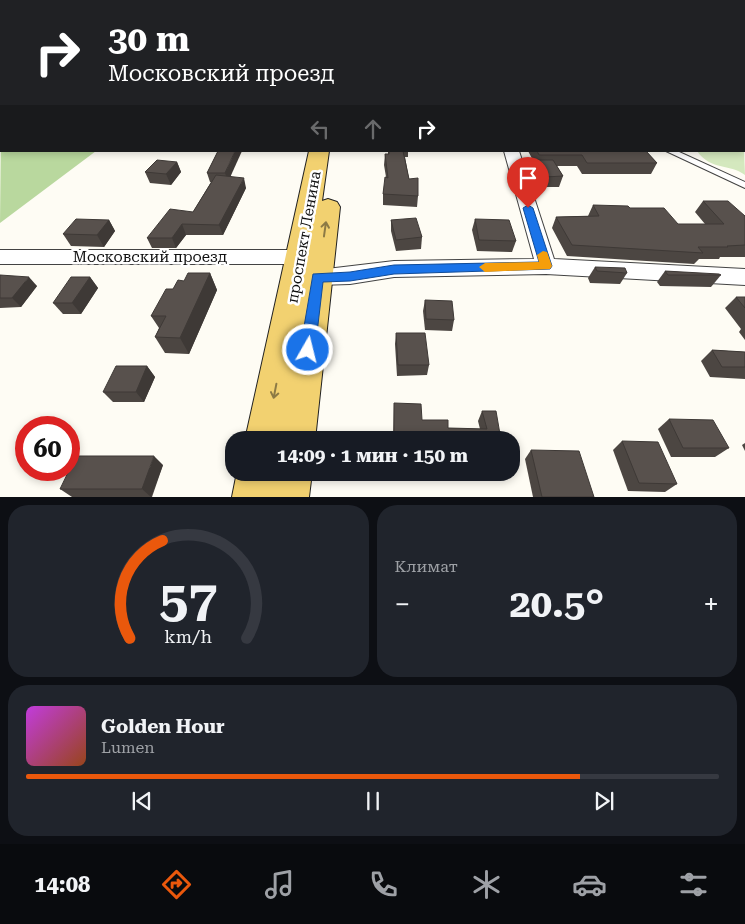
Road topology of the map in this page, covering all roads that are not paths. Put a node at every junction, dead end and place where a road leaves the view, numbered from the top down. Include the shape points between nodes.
1 (319, 152) edge
2 (336, 152) edge
3 (511, 152) edge
4 (672, 152) edge
5 (745, 185) edge
6 (0, 257) edge
7 (546, 266) junction
8 (309, 267) junction
9 (745, 277) edge
10 (267, 431) edge
11 (296, 431) edge
12 (257, 481) edge
13 (290, 481) edge
14 (254, 496) edge
15 (287, 496) edge

1 - 8 main road, проспект Ленина
8 -> 2 main road, проспект Ленина
3 - 7 street
4 - 5 lane
6 - 8 street, Московский проезд
7 - 8 street, Московский проезд via 394,269 350,276
7 - 9 street, Московский проезд
8 -> 10 main road, проспект Ленина
8 - 11 main road, проспект Ленина
12 - 14 main road
13 - 15 main road

